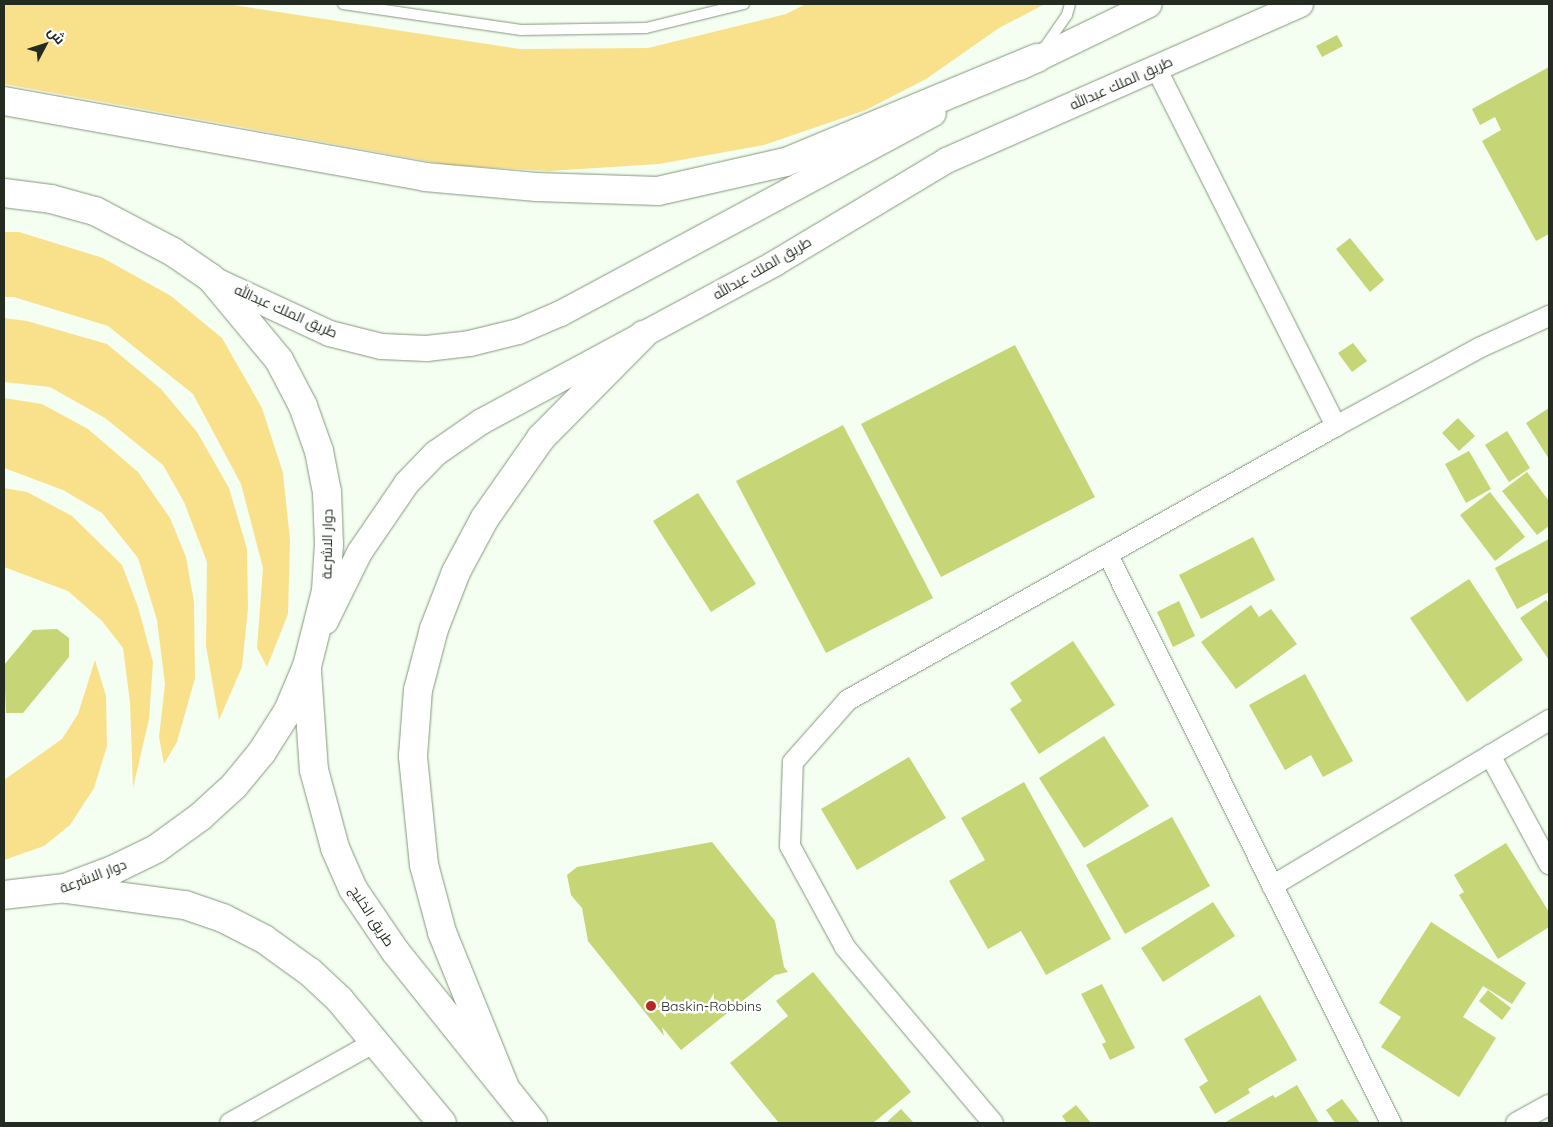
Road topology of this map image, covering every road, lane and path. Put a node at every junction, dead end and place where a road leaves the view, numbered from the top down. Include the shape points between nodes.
1 (343, 4) edge
2 (744, 4) edge
3 (1070, 4) edge
4 (1149, 4) edge
5 (1300, 4) edge
6 (396, 8) edge
7 (1037, 58) junction
8 (1156, 68) junction
9 (4, 101) edge
10 (6, 192) edge
11 (211, 278) junction
12 (1549, 316) edge
13 (643, 335) junction
14 (1336, 426) junction
15 (1108, 555) junction
16 (311, 654) junction
17 (1549, 720) edge
18 (1490, 755) junction
19 (1549, 864) edge
20 (1272, 886) junction
21 (53, 891) junction
22 (4, 895) edge
23 (4, 909) edge
24 (377, 1041) junction
25 (504, 1085) junction
26 (1549, 1105) edge
27 (230, 1123) edge
28 (442, 1123) edge
29 (533, 1123) edge
30 (992, 1123) edge
31 (1391, 1123) edge
32 (1516, 1123) edge

1 - 6 lane
2 - 6 lane via 646,28 521,30
3 - 7 lane via 1067,15
4 - 7 street, طريق الملك عبدالله
5 - 8 street, طريق الملك عبدالله
7 - 9 main road via 786,162 658,191 538,188 425,177
7 - 11 street, طريق الملك عبدالله via 560,313 518,331 469,343 426,348 381,346 329,333
8 - 13 street, طريق الملك عبدالله via 946,160 774,263
8 - 14 street
10 - 11 main road, دوار الاشرعة via 51,199 95,211 166,248
11 - 16 main road, دوار الاشرعة via 279,360 303,406 319,451 327,492 329,544 326,591
12 - 14 street via 1481,347
13 - 16 street, طريق الملك عبدالله via 482,421 435,453 406,483 359,552
13 - 25 main road via 541,438 485,518 456,572 434,628 418,690 413,756 424,865 442,932
14 - 15 street
15 - 20 street
15 - 30 street via 848,700 793,762 790,846 845,948
16 - 21 main road, دوار الاشرعة via 288,711 262,752 200,817 156,849
16 - 25 main road, طريق الخليج via 314,770 335,848 353,889 395,951
17 - 18 street
18 - 19 street
18 - 20 street
20 - 31 street
21 - 22 main road, دوار الاشرعة
21 - 23 street
21 - 24 main road via 185,905 223,918 264,939 310,972
24 - 27 street
24 - 28 main road
25 - 29 main road, طريق الخليج
26 - 32 street

